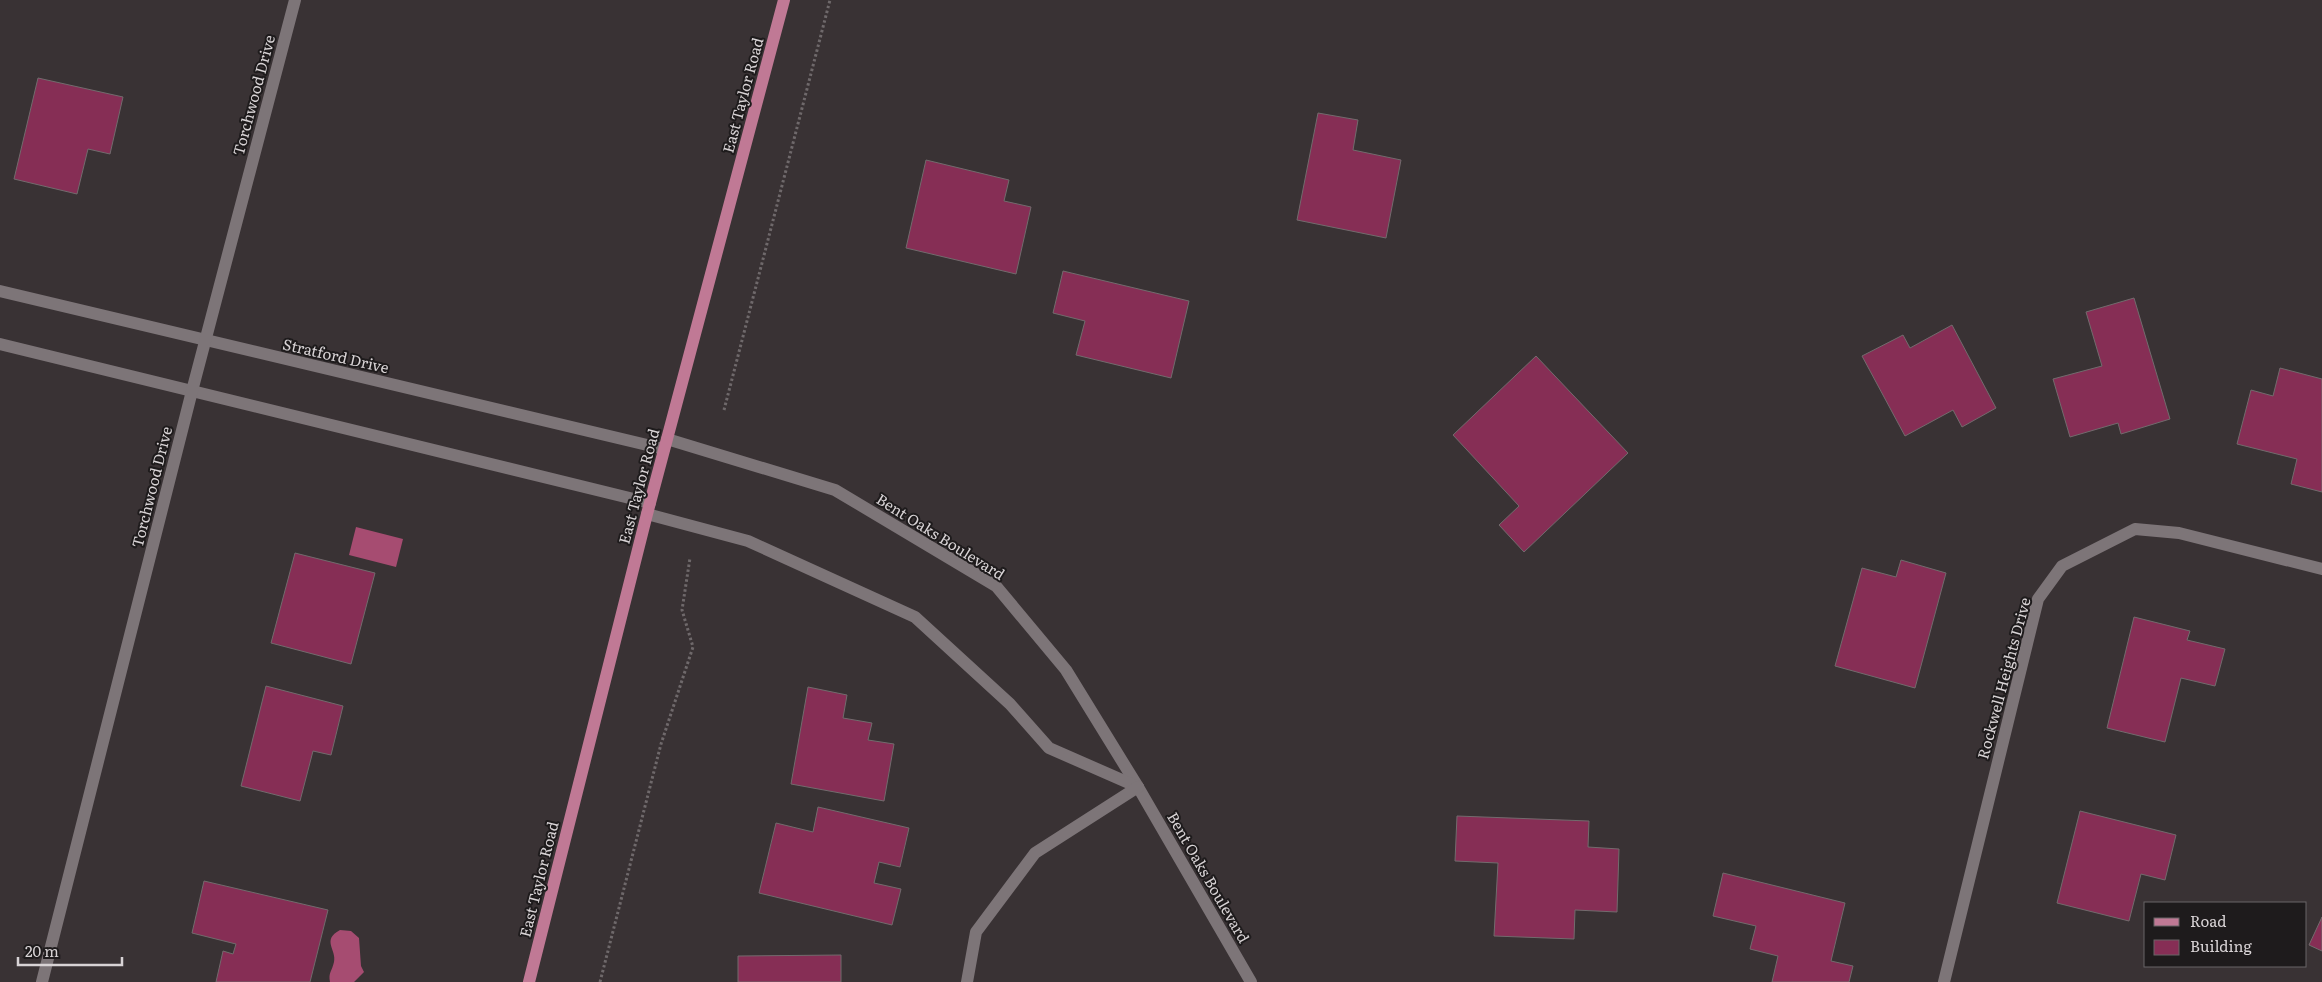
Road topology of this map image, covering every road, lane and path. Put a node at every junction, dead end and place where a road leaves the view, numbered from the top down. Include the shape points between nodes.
1 (295, 0) edge
2 (784, 0) edge
3 (830, 0) edge
4 (0, 290) edge
5 (206, 341) junction
6 (0, 344) edge
7 (192, 391) junction
8 (724, 410) dead end
9 (665, 444) junction
10 (648, 508) junction
11 (690, 558) dead end
12 (2322, 569) edge
13 (1138, 788) junction
14 (42, 982) edge
15 (529, 982) edge
16 (600, 982) edge
17 (967, 982) edge
18 (1251, 982) edge
19 (1944, 982) edge

1 - 5 street, Torchwood Drive
2 - 9 main road, East Taylor Road
3 - 8 path
4 - 5 street, Stratford Drive
5 - 7 street, Torchwood Drive
5 - 9 street, Stratford Drive
6 - 7 street
7 - 10 street
7 - 14 street, Torchwood Drive
9 - 10 main road, East Taylor Road
9 - 13 street, Bent Oaks Boulevard via 835,490 996,586 1066,670
10 - 13 street via 748,541 915,617 1010,704 1049,748
10 - 15 main road, East Taylor Road
11 - 16 path via 682,610 693,647 661,744
12 - 19 street, Rockwell Heights Drive via 2178,533 2135,529 2062,566 2038,599
13 - 17 street via 1035,852 976,932
13 - 18 street, Bent Oaks Boulevard

